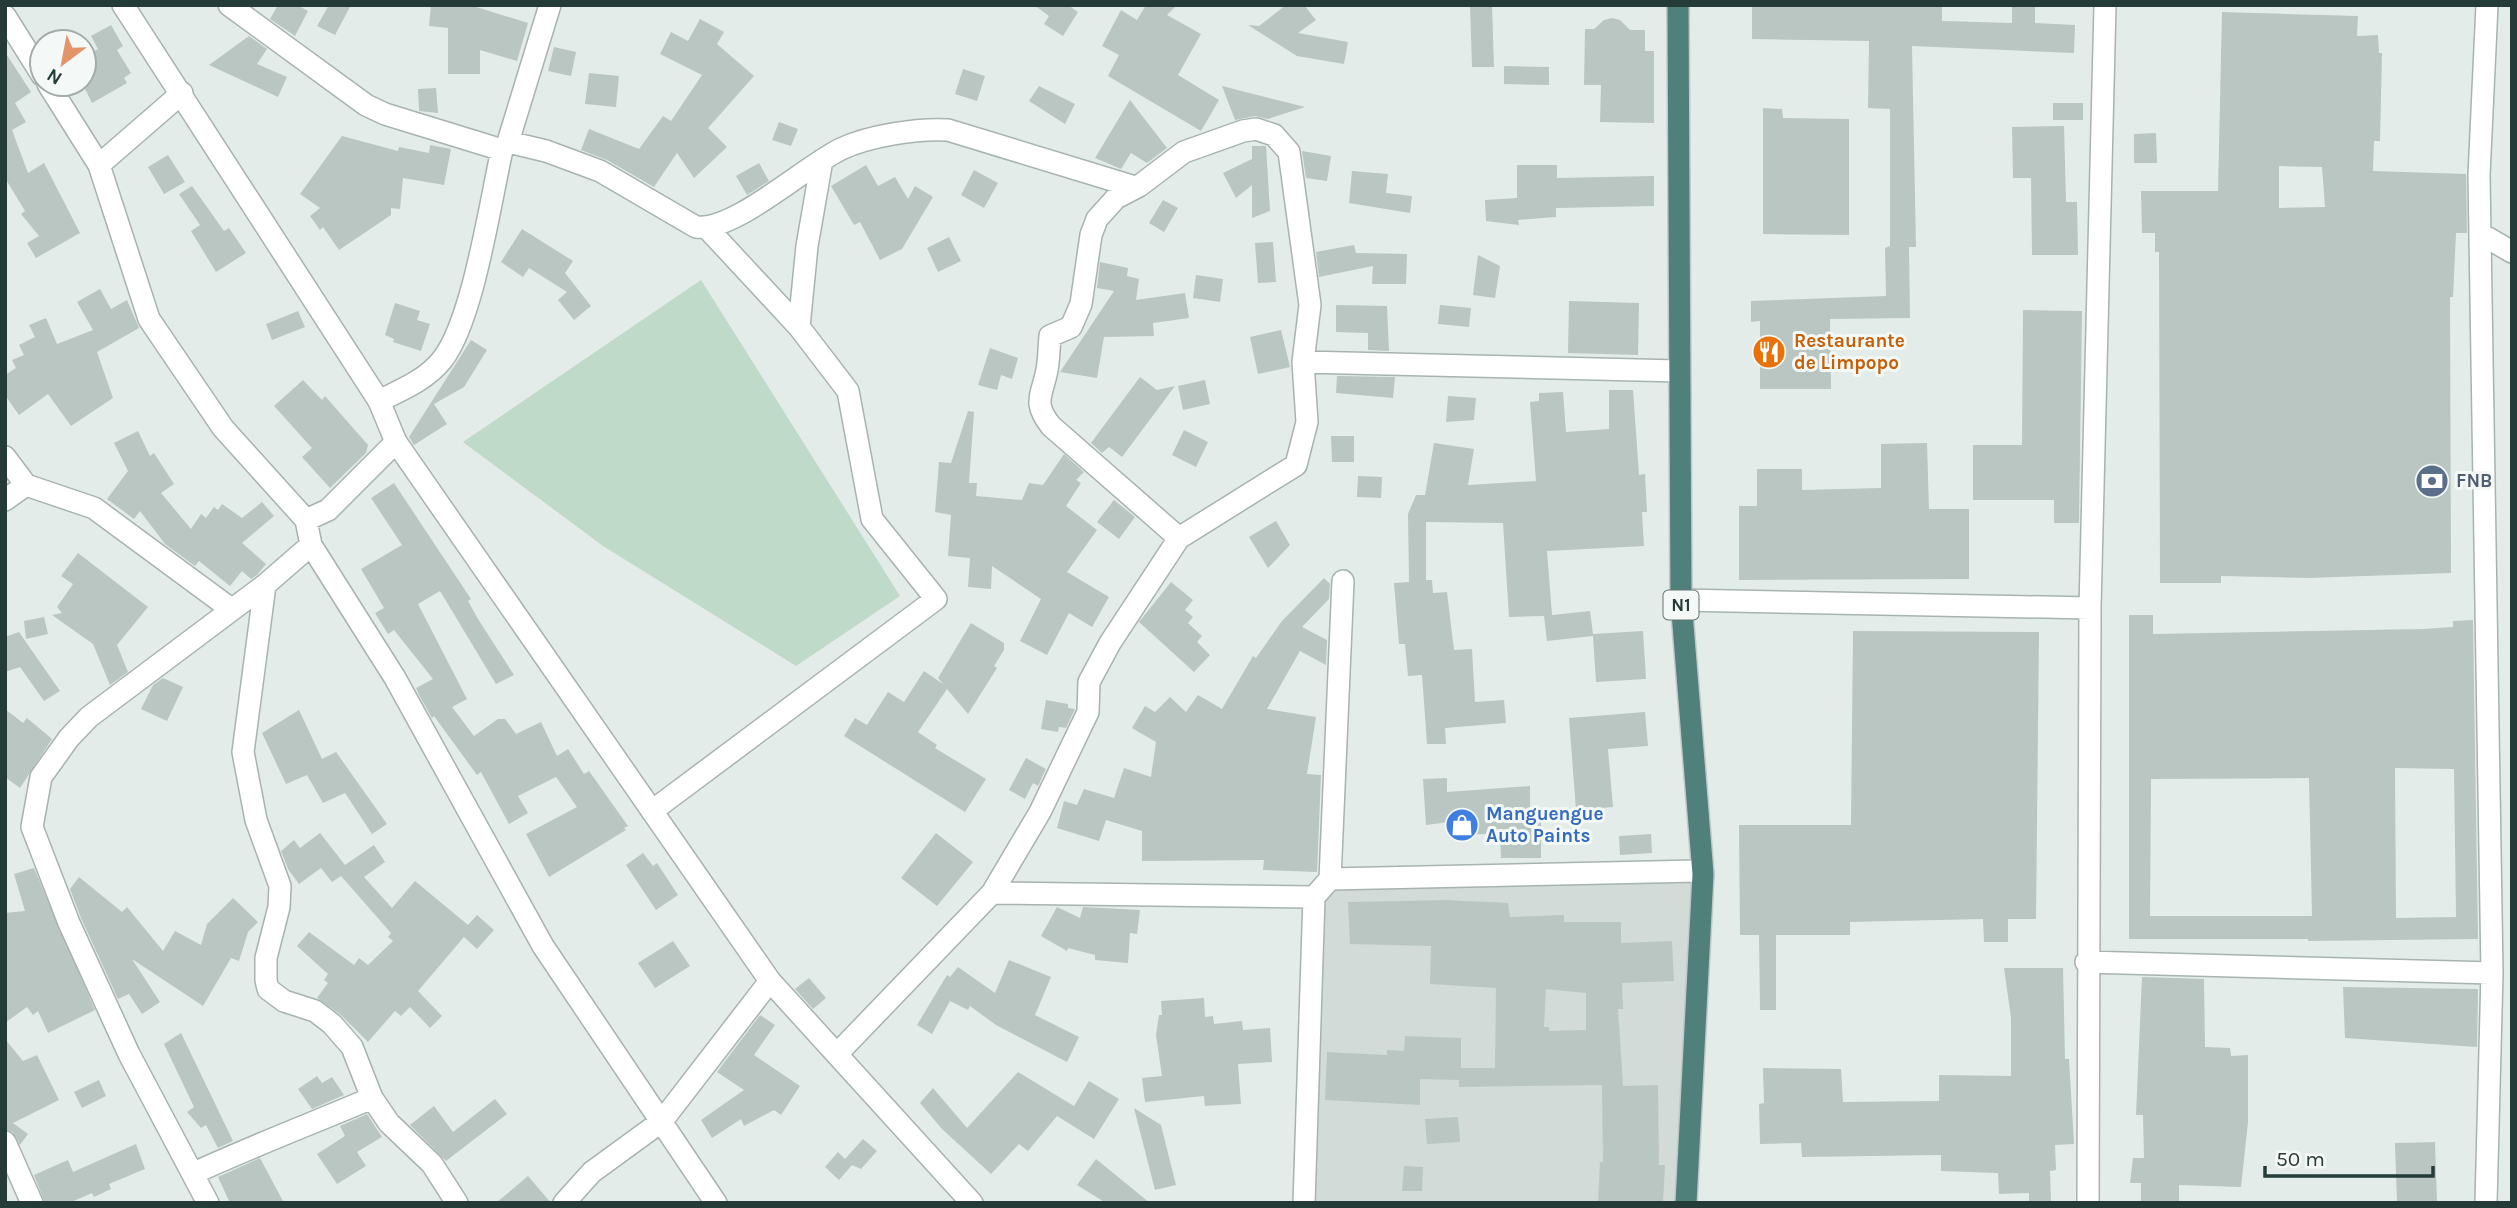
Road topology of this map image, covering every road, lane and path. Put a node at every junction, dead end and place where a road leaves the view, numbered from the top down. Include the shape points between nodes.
1 (122, 5) edge
2 (229, 5) edge
3 (550, 5) edge
4 (1678, 5) edge
5 (2105, 5) edge
6 (2487, 5) edge
7 (5, 16) edge
8 (28, 53) edge
9 (182, 93) junction
10 (57, 98) edge
11 (505, 146) junction
12 (822, 160) junction
13 (99, 165) junction
14 (1135, 187) junction
15 (708, 229) junction
16 (2481, 233) junction
17 (2512, 253) edge
18 (799, 327) junction
19 (1303, 362) junction
20 (1679, 371) junction
21 (379, 401) junction
22 (396, 442) junction
23 (5, 457) edge
24 (26, 485) junction
25 (5, 500) edge
26 (306, 520) junction
27 (1179, 538) junction
28 (310, 545) junction
29 (1343, 581) dead end
30 (265, 585) junction
31 (1681, 600) junction
32 (2090, 608) junction
33 (231, 609) junction
34 (652, 811) junction
35 (1703, 874) junction
36 (1330, 879) junction
37 (992, 894) junction
38 (1314, 897) junction
39 (2086, 962) junction
40 (2492, 973) junction
41 (770, 981) junction
42 (837, 1054) junction
43 (372, 1098) junction
44 (662, 1121) junction
45 (5, 1142) edge
46 (194, 1173) junction
47 (32, 1203) edge
48 (208, 1203) edge
49 (457, 1203) edge
50 (564, 1203) edge
51 (716, 1203) edge
52 (972, 1203) edge
53 (1304, 1203) edge
54 (1686, 1203) edge
55 (2088, 1203) edge
56 (2486, 1203) edge

1 - 9 street
2 - 11 street via 385,114
3 - 11 street
4 - 20 highway, N1
5 - 32 street
6 - 16 street via 2479,175
7 - 8 street
9 - 13 street
9 - 21 street
10 - 13 street
11 - 15 street via 546,150 600,171 681,219
11 - 21 street via 467,307 443,359 425,377
12 - 14 street via 863,142 928,129 947,130
12 - 15 street via 729,221
12 - 18 street
13 - 26 street via 149,319 223,428
14 - 19 street via 1184,152 1244,131 1256,129 1274,135 1289,152 1310,305
14 - 27 street via 1116,198 1097,219 1081,304 1071,327 1049,336 1039,399 1051,426
15 - 18 street
16 - 17 street
16 - 40 street
18 - 34 street via 848,391 872,519 936,599
19 - 20 street
19 - 27 street via 1307,422 1296,465
20 - 31 highway, N1
21 - 22 street
22 - 26 street via 328,510
22 - 34 street
23 - 24 street
24 - 25 street
24 - 33 street via 94,509
26 - 28 street
27 - 37 street via 1088,682 1088,712 1040,812
28 - 30 street
28 - 44 street via 395,678 530,926
29 - 36 street
30 - 33 street
30 - 43 street via 243,752 256,820 280,886 265,980 268,989 284,1002 315,1011 332,1024 352,1047
31 - 32 street
31 - 35 highway, N1
32 - 39 street
33 - 46 street via 89,717 69,738 41,777 32,827 69,923 129,1054
34 - 41 street
35 - 36 street
35 - 54 highway, N1
36 - 38 street
37 - 38 street
37 - 42 street
38 - 53 street
39 - 40 street
39 - 55 street
40 - 56 street
41 - 42 street
41 - 44 street
42 - 52 street
43 - 46 street
43 - 49 street via 389,1123 432,1164
44 - 50 street via 592,1172
44 - 51 street
45 - 47 street
46 - 48 street

